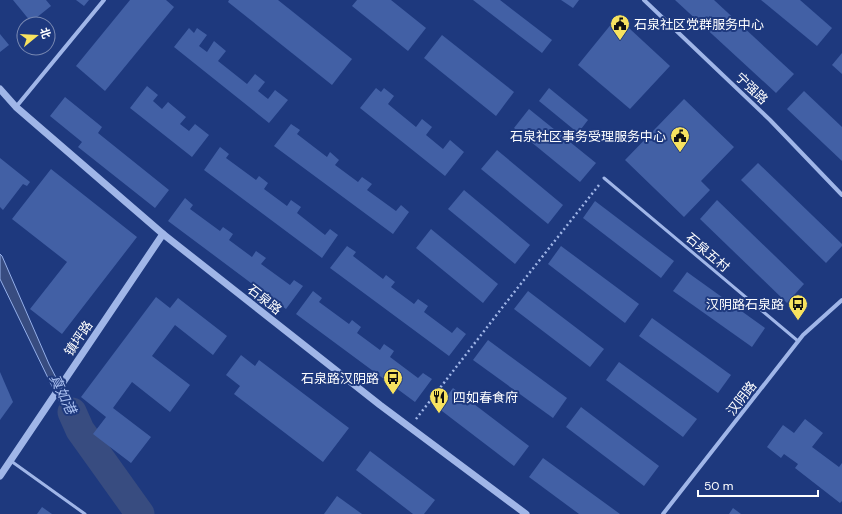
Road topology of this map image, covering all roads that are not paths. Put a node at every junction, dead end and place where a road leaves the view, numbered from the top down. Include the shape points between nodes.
1 (104, 0) edge
2 (644, 0) edge
3 (0, 88) edge
4 (16, 107) junction
5 (604, 178) road end
6 (842, 195) edge
7 (163, 234) junction
8 (842, 300) edge
9 (798, 341) junction
10 (10, 461) junction
11 (0, 476) edge
12 (85, 514) edge
13 (526, 514) edge
14 (663, 514) edge

1 - 4 street
2 - 6 street, 宁强路 via 770,120
3 - 4 street, 石泉路
4 - 7 street, 石泉路
5 - 9 lane, 石泉五村
7 - 10 street, 镇坪路
7 - 13 street, 石泉路 via 380,405
8 - 9 street, 汉阴路
9 - 14 street, 汉阴路
10 - 11 street, 镇坪路
10 - 12 lane

